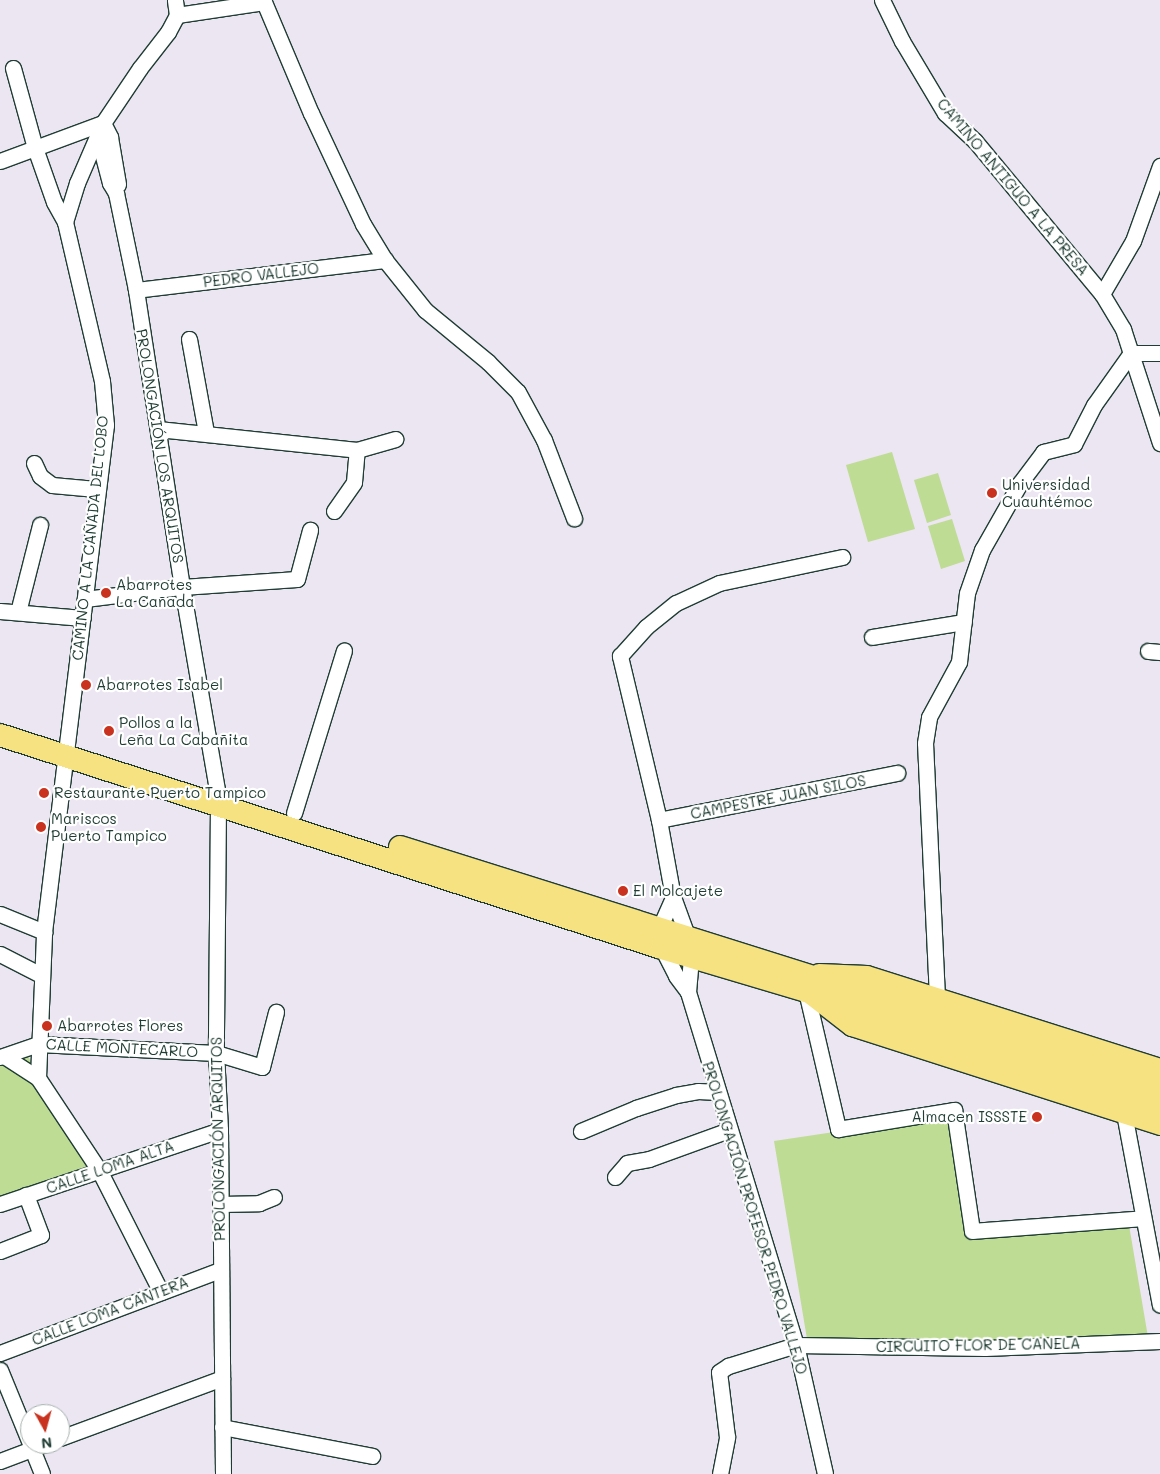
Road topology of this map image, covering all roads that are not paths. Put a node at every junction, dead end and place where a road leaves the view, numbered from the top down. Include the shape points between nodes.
1 (882, 0) edge
2 (176, 7) edge
3 (14, 68) dead end
4 (101, 130) junction
5 (35, 148) junction
6 (0, 161) edge
7 (1160, 166) edge
8 (64, 222) junction
9 (385, 260) junction
10 (136, 290) junction
11 (1102, 294) junction
12 (189, 339) dead end
13 (1131, 353) junction
14 (1160, 353) edge
15 (158, 429) junction
16 (206, 433) junction
17 (395, 439) dead end
18 (1160, 443) edge
19 (357, 450) junction
20 (34, 464) dead end
21 (96, 488) junction
22 (334, 511) dead end
23 (574, 518) dead end
24 (40, 525) dead end
25 (310, 530) dead end
26 (842, 557) dead end
27 (182, 587) junction
28 (85, 600) junction
29 (0, 611) edge
30 (18, 612) junction
31 (83, 618) junction
32 (964, 622) junction
33 (872, 637) dead end
34 (344, 650) dead end
35 (0, 720) edge
36 (0, 735) edge
37 (65, 747) junction
38 (897, 773) dead end
39 (218, 796) junction
40 (294, 813) junction
41 (659, 820) junction
42 (673, 897) junction
43 (0, 914) edge
44 (44, 932) junction
45 (660, 939) junction
46 (689, 947) junction
47 (0, 954) edge
48 (41, 975) junction
49 (805, 982) junction
50 (688, 992) junction
51 (937, 997) junction
52 (276, 1012) dead end
53 (38, 1044) junction
54 (216, 1053) junction
55 (2, 1056) edge
56 (1046, 1059) junction
57 (1160, 1069) edge
58 (38, 1078) junction
59 (1160, 1086) edge
60 (718, 1092) junction
61 (1160, 1104) edge
62 (1124, 1113) junction
63 (1160, 1125) edge
64 (220, 1130) junction
65 (729, 1130) junction
66 (581, 1131) dead end
67 (99, 1170) junction
68 (615, 1177) dead end
69 (26, 1195) junction
70 (274, 1198) dead end
71 (0, 1204) edge
72 (220, 1204) junction
73 (1143, 1218) junction
74 (0, 1251) edge
75 (220, 1270) junction
76 (161, 1292) junction
77 (1160, 1305) edge
78 (1160, 1340) edge
79 (796, 1345) junction
80 (0, 1353) edge
81 (0, 1370) edge
82 (222, 1378) junction
83 (20, 1414) edge
84 (222, 1427) junction
85 (70, 1434) edge
86 (20, 1452) edge
87 (36, 1454) edge
88 (372, 1456) dead end
89 (0, 1461) edge
90 (42, 1474) edge
91 (223, 1474) edge
92 (720, 1474) edge
93 (825, 1474) edge

1 - 11 street, CAMINO ANTIGUO A LA PRESA via 902,41 946,113 975,140
2 - 4 street via 168,32 140,68
2 - 9 street via 264,2 315,122 363,224
3 - 5 street, CAMINO A LA CAÑADA DEL LOBO
4 - 5 street
4 - 8 street
4 - 10 street, PROLONGACIÓN LOS ARQUITOS via 110,137 119,180 116,194
5 - 6 street
5 - 8 street, CAMINO A LA CAÑADA DEL LOBO
7 - 11 street via 1133,241
8 - 21 street, CAMINO A LA CAÑADA DEL LOBO via 102,381 106,425
9 - 10 street, PEDRO VALLEJO
9 - 23 street via 425,310 488,362 518,392 544,440
10 - 15 street, PROLONGACIÓN LOS ARQUITOS
11 - 13 street, CAMINO ANTIGUO A LA PRESA via 1123,329
12 - 16 street
13 - 14 street
13 - 18 street, CAMINO ANTIGUO A LA PRESA
13 - 32 street via 1094,405 1074,444 1043,452 1020,483 982,550 967,593
15 - 16 street
15 - 27 street, PROLONGACIÓN LOS ARQUITOS
16 - 19 street
17 - 19 street
19 - 22 street via 354,482
20 - 21 street via 40,476 52,485
21 - 28 street, CAMINO A LA CAÑADA DEL LOBO
24 - 30 street
25 - 27 street via 296,579
26 - 41 street, PROLONGACIÓN PROFESOR PEDRO VALLEJO via 719,583 676,603 646,627 620,656
27 - 28 street
27 - 39 street, PROLONGACIÓN LOS ARQUITOS
28 - 31 street, CAMINO A LA CAÑADA DEL LOBO
29 - 30 street
30 - 31 street
31 - 37 street, CAMINO A LA CAÑADA DEL LOBO
32 - 33 street
32 - 51 street via 959,662 929,717 925,743
34 - 40 street
35 - 37 highway
36 - 37 highway
37 - 39 highway
37 - 44 street, CAMINO A LA CAÑADA DEL LOBO
38 - 41 street, CAMPESTRE JUAN SILOS
39 - 40 highway
39 - 45 highway
39 - 54 street, PROLONGACIÓN ARQUITOS
40 - 45 highway
41 - 42 street, PROLONGACIÓN PROFESOR PEDRO VALLEJO
42 - 45 street
42 - 46 street, PROLONGACIÓN PROFESOR PEDRO VALLEJO
43 - 44 street
44 - 48 street, CAMINO A LA CAÑADA DEL LOBO
45 - 46 highway
45 - 50 street, PROLONGACIÓN PROFESOR PEDRO VALLEJO via 676,976
46 - 49 highway
46 - 50 street, PROLONGACIÓN PROFESOR PEDRO VALLEJO
47 - 48 street
48 - 53 street, CAMINO A LA CAÑADA DEL LOBO
49 - 51 main road via 867,976
49 - 56 highway
49 - 62 main road via 852,1026
49 - 73 street via 838,1129 954,1110 972,1231
50 - 60 street, PROLONGACIÓN PROFESOR PEDRO VALLEJO
51 - 57 main road
52 - 54 street, CALLE MONTECARLO via 262,1067
53 - 54 street, CALLE MONTECARLO
53 - 55 street, CALLE MONTECARLO
53 - 58 street, CAMINO A LA CAÑADA DEL LOBO
54 - 64 street, PROLONGACIÓN ARQUITOS
55 - 58 street
56 - 59 highway
56 - 61 highway
58 - 67 street
60 - 65 street, PROLONGACIÓN PROFESOR PEDRO VALLEJO
60 - 66 street via 676,1095
62 - 63 main road
62 - 73 street
64 - 67 street, CALLE LOMA ALTA
64 - 72 street, PROLONGACIÓN ARQUITOS
65 - 68 street via 649,1159 627,1163
65 - 79 street, PROLONGACIÓN PROFESOR PEDRO VALLEJO
67 - 69 street, CALLE LOMA ALTA
67 - 76 street
69 - 71 street, CALLE LOMA ALTA
69 - 74 street via 41,1235
70 - 72 street via 258,1203
72 - 75 street, PROLONGACIÓN ARQUITOS
73 - 77 street
75 - 76 street, CALLE LOMA CANTERA
75 - 82 street, PROLONGACIÓN ARQUITOS
76 - 80 street, CALLE LOMA CANTERA
78 - 79 street, CIRCUITO FLOR DE CANELA via 985,1348
79 - 92 street, CIRCUITO FLOR DE CANELA via 728,1366 719,1372 727,1438
79 - 93 street, PROLONGACIÓN PROFESOR PEDRO VALLEJO
81 - 83 street
82 - 84 street, PROLONGACIÓN ARQUITOS
82 - 85 street
84 - 88 street
84 - 91 street, PROLONGACIÓN ARQUITOS
86 - 89 street
87 - 90 street

